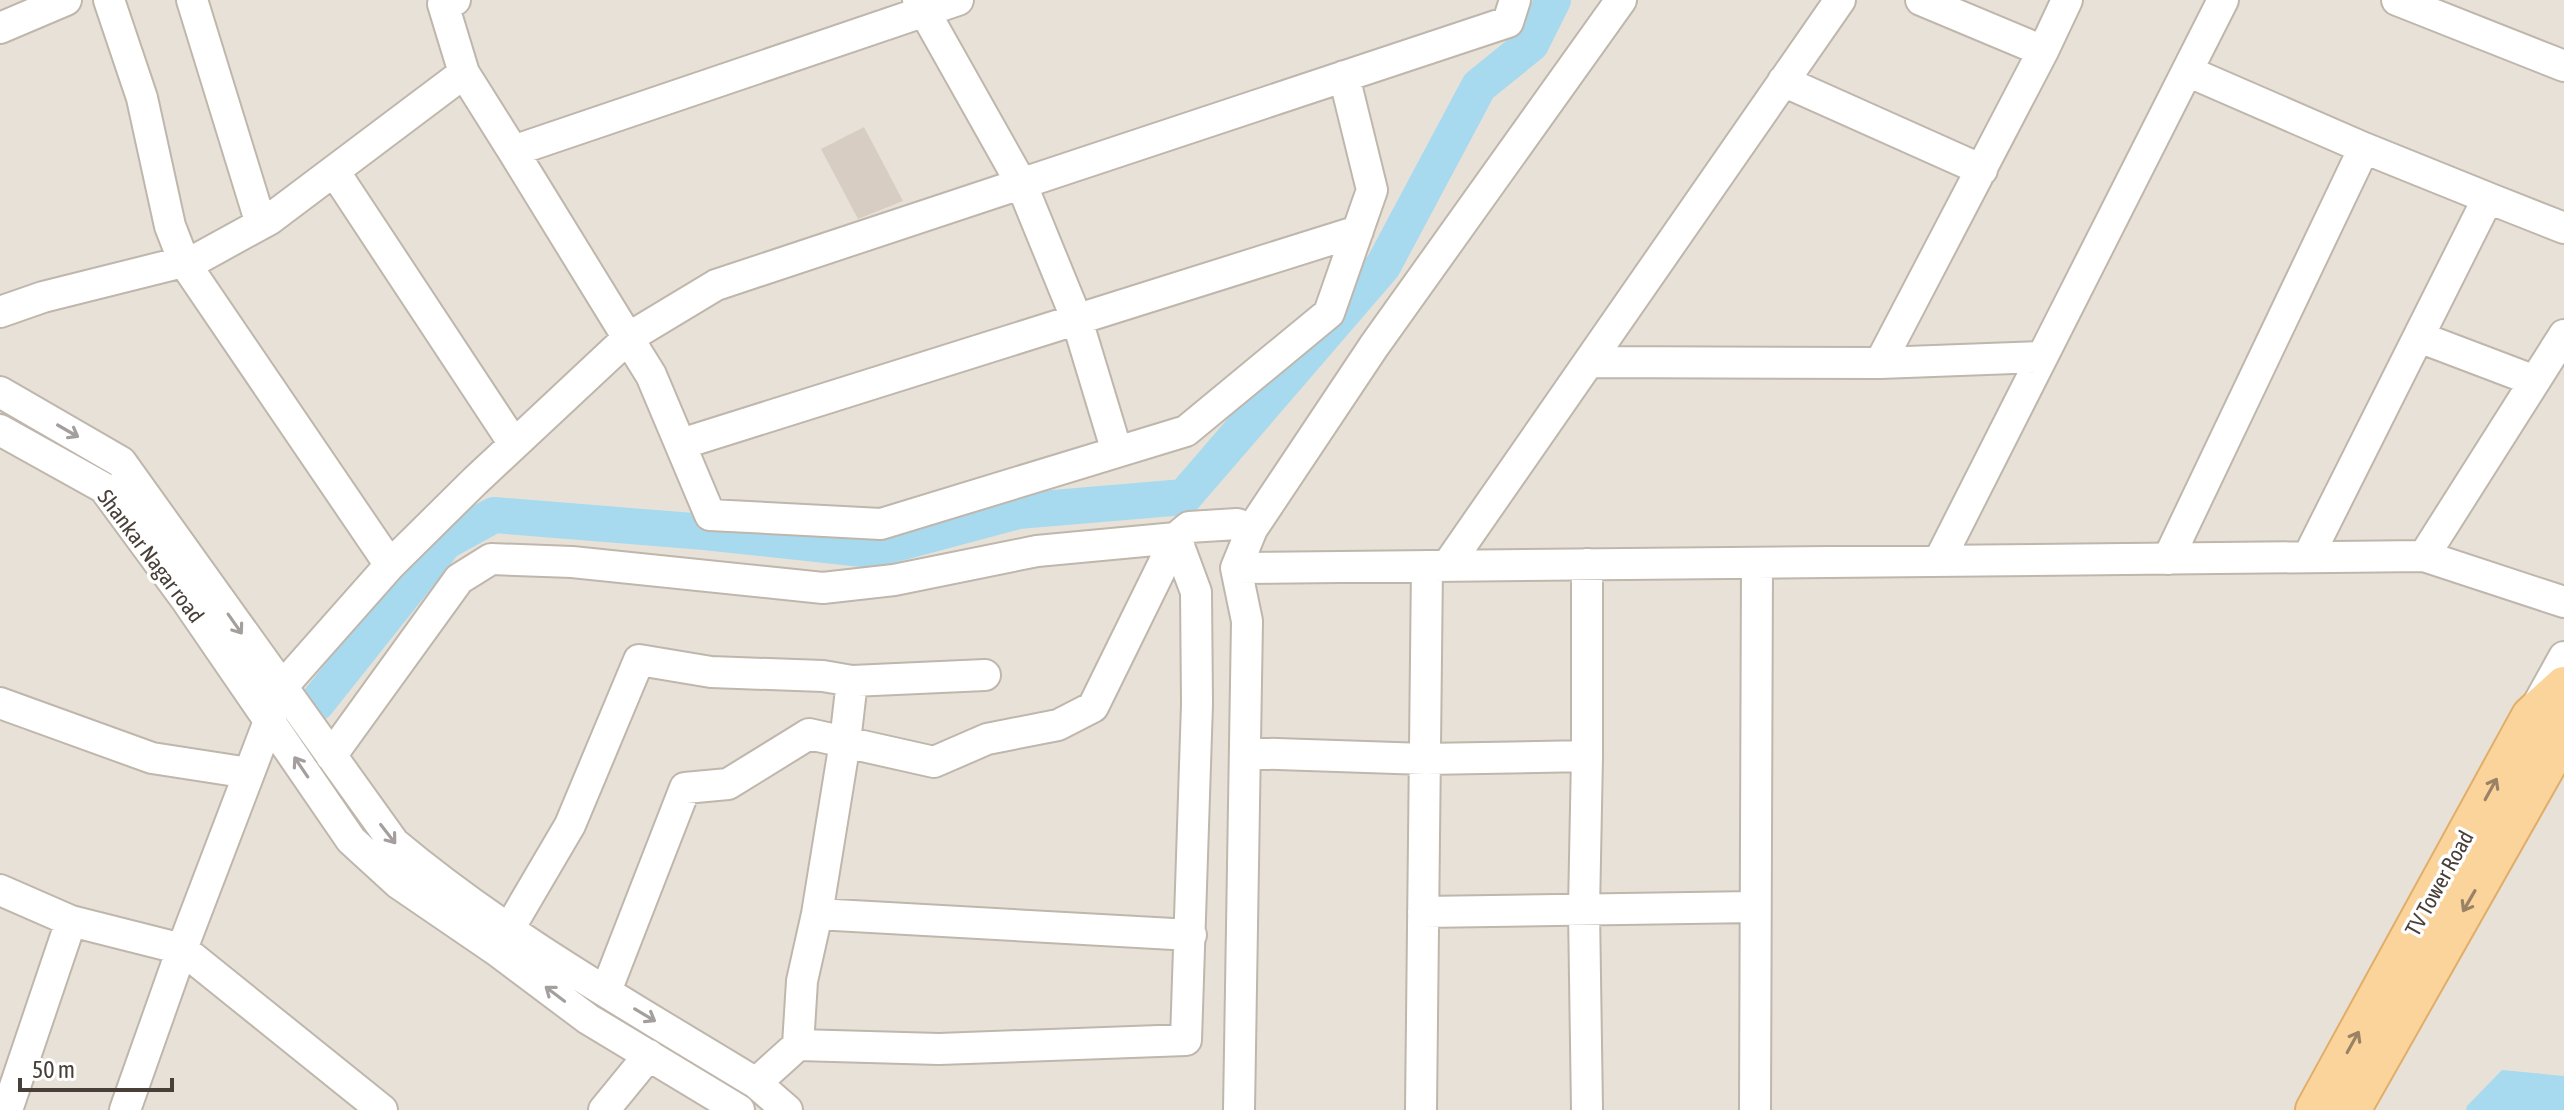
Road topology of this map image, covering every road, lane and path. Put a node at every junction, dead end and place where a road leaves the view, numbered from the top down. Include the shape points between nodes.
1 (66, 0) edge
2 (109, 0) edge
3 (192, 0) edge
4 (455, 0) edge
5 (958, 0) edge
6 (1515, 0) edge
7 (1621, 0) edge
8 (1840, 0) edge
9 (1921, 0) edge
10 (2067, 0) edge
11 (2223, 0) edge
12 (2397, 0) edge
13 (920, 6) edge
14 (0, 28) edge
15 (2043, 51) junction
16 (2564, 66) edge
17 (2187, 71) junction
18 (464, 73) junction
19 (1344, 76) junction
20 (1783, 81) junction
21 (2364, 148) junction
22 (513, 151) junction
23 (1982, 170) junction
24 (334, 171) junction
25 (1021, 183) junction
26 (2488, 198) junction
27 (261, 224) junction
28 (2564, 228) edge
29 (1358, 231) junction
30 (184, 262) junction
31 (0, 312) edge
32 (1077, 320) junction
33 (2564, 335) edge
34 (2419, 337) junction
35 (628, 338) junction
36 (2042, 357) junction
37 (1589, 362) junction
38 (1880, 363) junction
39 (2535, 381) junction
40 (0, 392) edge
41 (0, 430) edge
42 (514, 444) junction
43 (681, 444) junction
44 (1117, 452) junction
45 (1252, 529) junction
46 (1176, 538) junction
47 (2424, 556) junction
48 (2308, 557) junction
49 (2168, 559) junction
50 (1939, 561) junction
51 (1757, 563) junction
52 (1587, 564) junction
53 (390, 565) junction
54 (1437, 566) junction
55 (1236, 568) junction
56 (2564, 602) edge
57 (2564, 657) edge
58 (985, 675) dead end
59 (852, 681) junction
60 (2564, 686) edge
61 (282, 687) junction
62 (0, 703) edge
63 (268, 719) junction
64 (2555, 729) edge
65 (845, 742) junction
66 (1245, 753) junction
67 (331, 756) junction
68 (1587, 756) junction
69 (1425, 759) junction
70 (249, 773) junction
71 (0, 890) edge
72 (1755, 907) junction
73 (1584, 910) junction
74 (1423, 912) junction
75 (817, 914) junction
76 (71, 921) junction
77 (509, 929) junction
78 (1191, 935) junction
79 (182, 949) junction
80 (606, 991) junction
81 (798, 1045) junction
82 (649, 1055) junction
83 (9, 1074) edge
84 (756, 1083) junction
85 (7, 1110) edge
86 (125, 1110) edge
87 (382, 1110) edge
88 (604, 1110) edge
89 (739, 1110) edge
90 (787, 1110) edge
91 (1239, 1110) edge
92 (1421, 1110) edge
93 (1587, 1110) edge
94 (1755, 1110) edge
95 (2315, 1110) edge
96 (2351, 1110) edge

1 - 14 street
2 - 30 street via 142,98 170,226
3 - 27 street
4 - 18 street via 443,4
5 - 13 street
6 - 19 street via 1508,22
7 - 45 street via 1374,346
8 - 20 street
9 - 15 street
10 - 15 street
11 - 17 street
12 - 16 street
13 - 22 street
13 - 25 street
15 - 23 street
17 - 21 street
17 - 36 street
18 - 22 street
18 - 24 street
19 - 25 street
19 - 29 street via 1372,190
20 - 23 street
20 - 37 street
21 - 26 street
21 - 49 street
22 - 35 street
23 - 38 street
24 - 27 street
24 - 42 street
25 - 32 street
25 - 35 street via 716,285
26 - 28 street
26 - 34 street
27 - 30 street
29 - 32 street
29 - 44 street via 1329,313 1186,431
30 - 31 street
30 - 53 street
32 - 43 street
32 - 44 street
33 - 39 street
34 - 39 street
34 - 48 street
35 - 42 street
35 - 43 street via 651,375
36 - 38 street
36 - 50 street
37 - 38 street
37 - 54 street
39 - 47 street
40 -> 61 street via 121,462
41 - 63 street, Shankar Nagar road via 104,488
42 - 53 street
43 - 44 street via 710,515 881,524
45 - 46 street via 1237,524 1189,527
45 - 55 street
46 - 65 street via 1093,707 1058,725 987,739 934,762
46 - 67 street via 1037,551 894,580 823,588 572,562 491,559 459,579
46 - 78 street via 1196,592
47 - 48 street
47 - 56 street
48 - 49 street
49 - 50 street
50 - 51 street
51 - 52 street
51 - 72 street
52 - 54 street
52 - 68 street
53 - 61 street
54 - 55 street
54 - 69 street
55 - 66 street via 1247,621
57 - 64 street, TV Tower Road
58 - 59 street
59 - 65 street
59 - 77 street via 711,672 639,660 570,825
60 - 64 main road
61 - 63 street
61 - 67 street
62 - 70 street via 152,758
63 - 70 street
82 -> 63 street, Shankar Nagar road via 588,1019 398,883 351,840
95 -> 64 main road, TV Tower Road
64 -> 96 main road, TV Tower Road
65 - 75 street
65 - 80 street via 809,734 728,784 685,788
66 - 69 street
66 - 91 street
67 -> 77 street via 394,843
68 - 69 street
68 - 73 street
69 - 74 street
70 - 79 street
71 - 76 street
72 - 73 street
72 - 94 street
73 - 74 street
73 - 93 street
74 - 92 street
75 - 78 street
75 - 81 street via 802,981
76 - 79 street
76 - 83 street
77 - 80 street
78 - 81 street via 1186,1040 939,1049
79 - 86 street
79 - 87 street
80 -> 84 street
81 - 84 street
82 - 88 street
82 - 89 street, Shankar Nagar road
83 - 85 street
84 - 90 street

